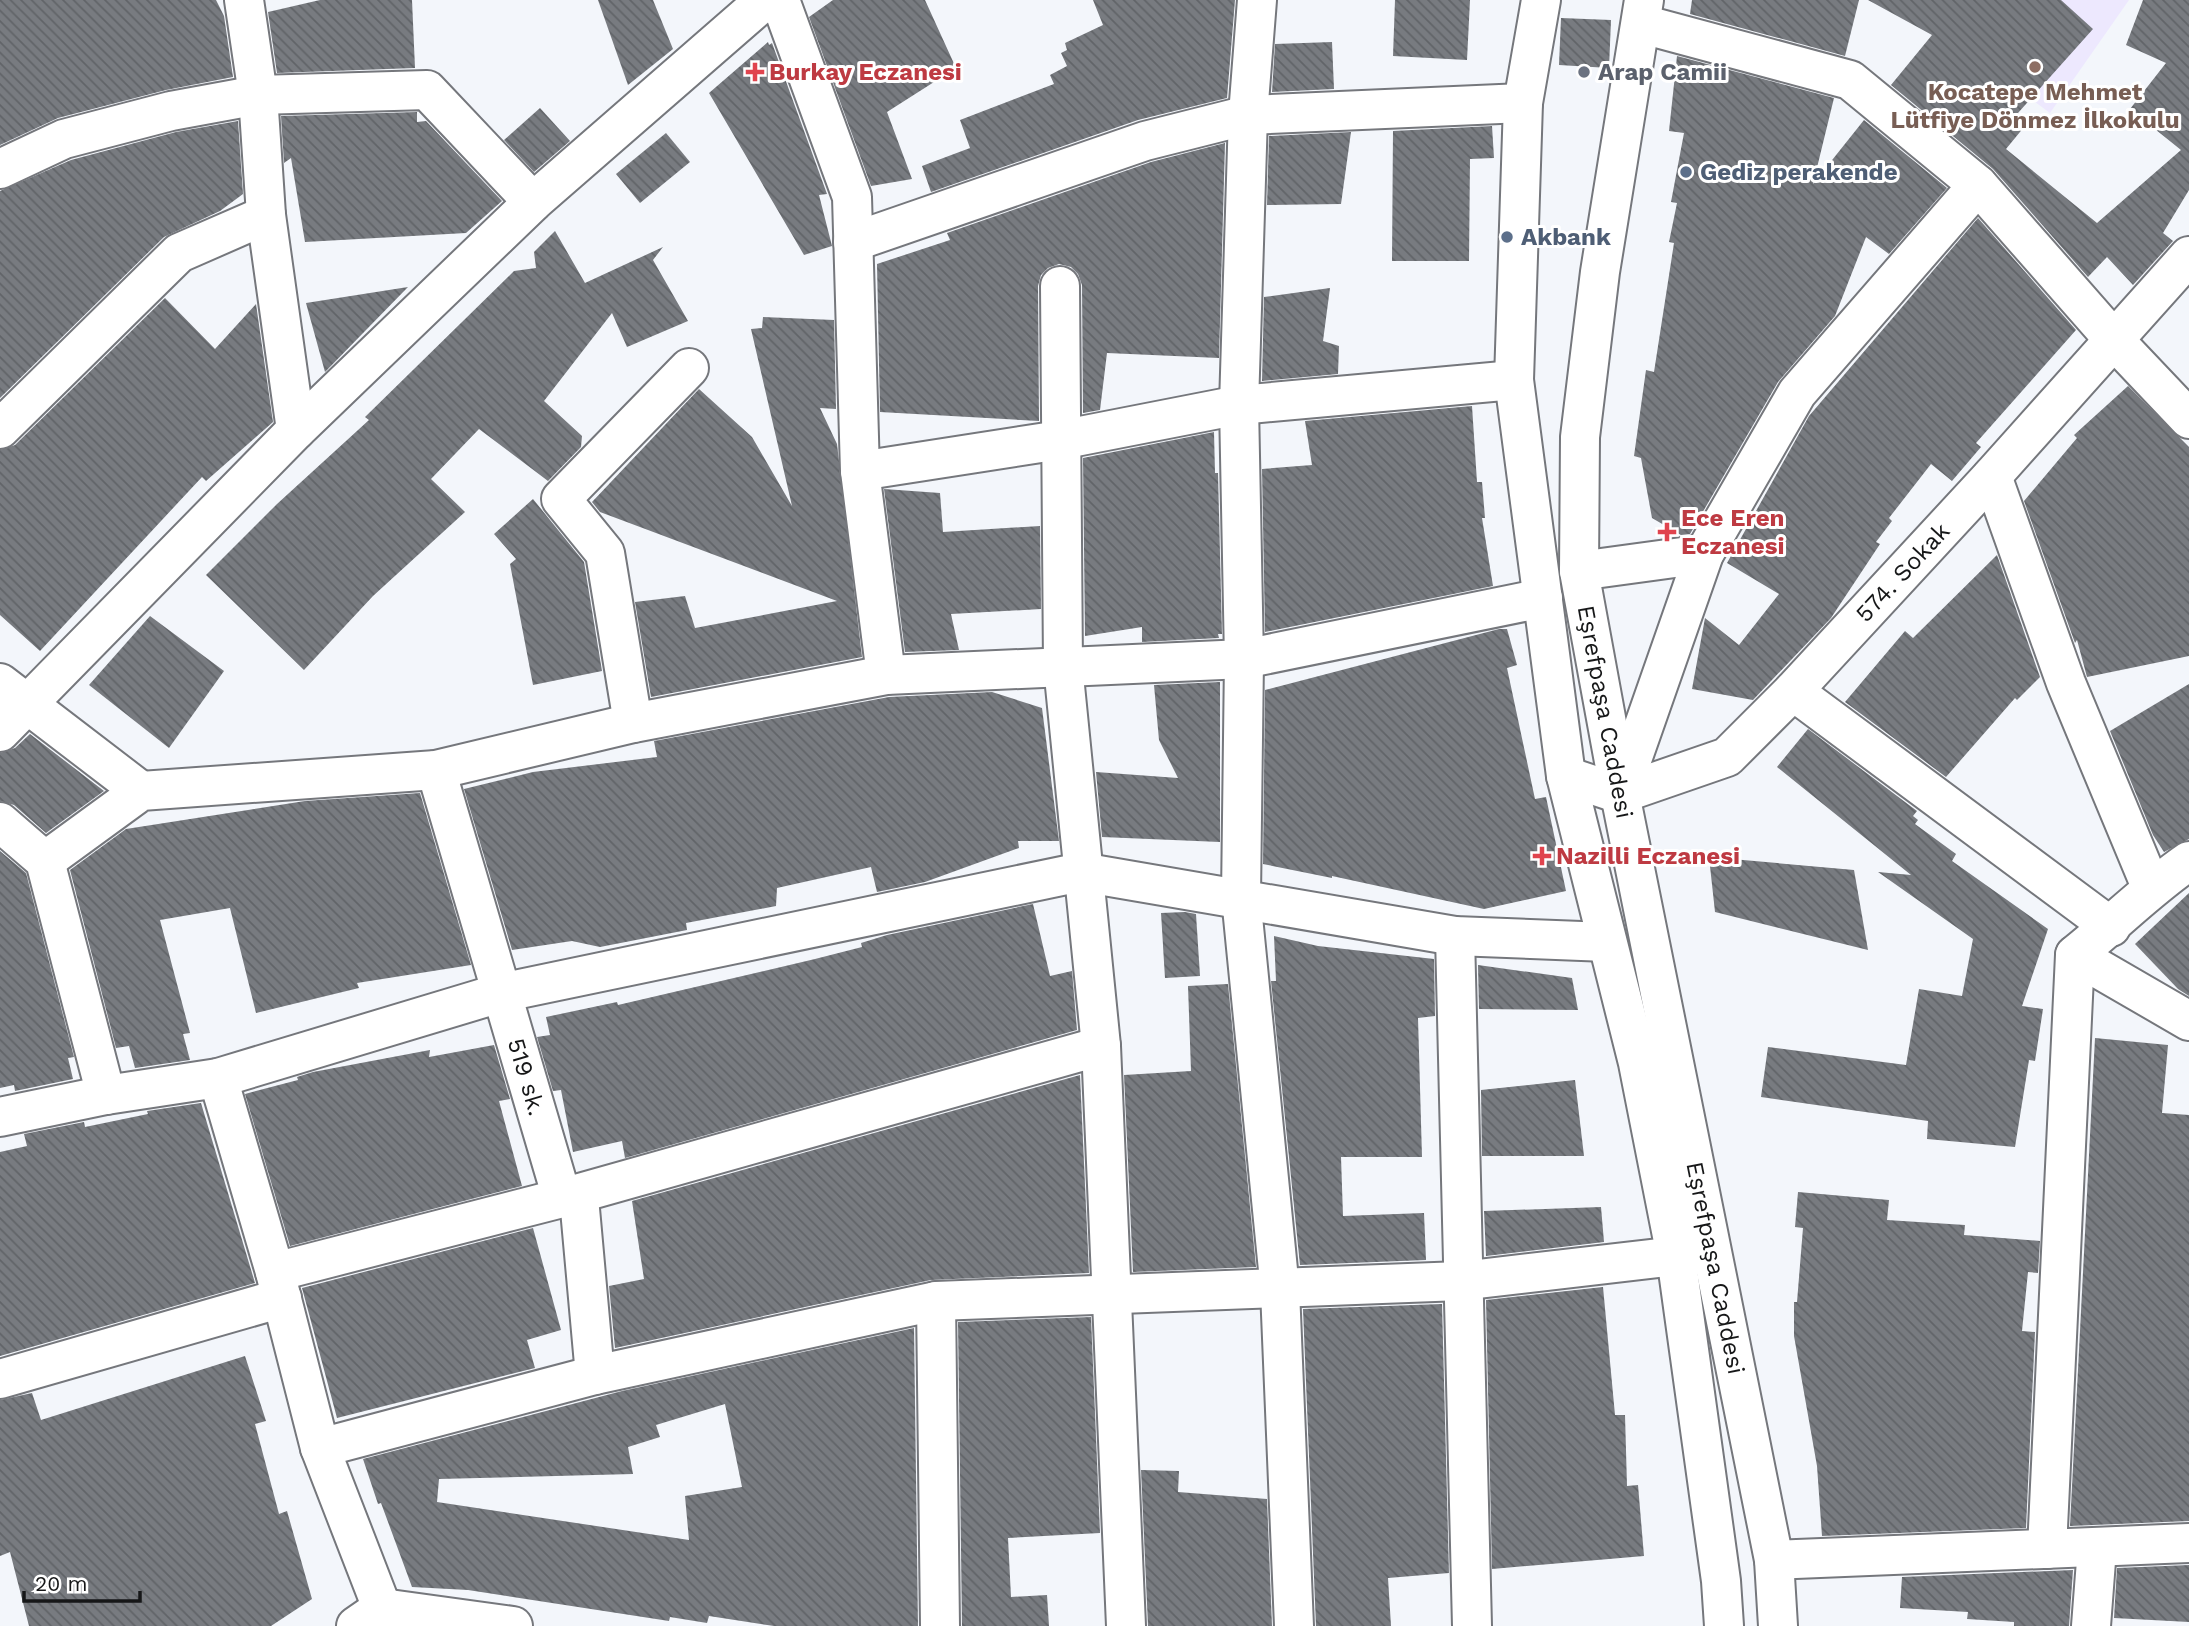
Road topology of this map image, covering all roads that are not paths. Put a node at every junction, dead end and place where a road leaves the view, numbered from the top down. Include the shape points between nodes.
1 (243, 0) edge
2 (765, 0) edge
3 (780, 0) edge
4 (1257, 0) edge
5 (1541, 0) edge
6 (1643, 12) edge
7 (258, 96) junction
8 (1523, 103) junction
9 (1248, 115) junction
10 (0, 169) edge
11 (1978, 184) junction
12 (533, 202) junction
13 (266, 215) junction
14 (853, 242) junction
15 (2189, 256) edge
16 (1059, 286) dead end
17 (2115, 341) junction
18 (688, 368) dead end
19 (1514, 380) junction
20 (1239, 405) junction
21 (2189, 419) edge
22 (0, 429) edge
23 (296, 430) junction
24 (1060, 440) junction
25 (860, 471) junction
26 (1992, 476) junction
27 (1704, 554) junction
28 (1579, 571) junction
29 (1543, 598) junction
30 (1244, 659) junction
31 (1063, 666) junction
32 (886, 675) junction
33 (1793, 691) junction
34 (13, 694) edge
35 (633, 723) junction
36 (0, 732) edge
37 (436, 770) junction
38 (1566, 776) junction
39 (141, 791) junction
40 (1619, 794) junction
41 (0, 822) edge
42 (2189, 860) edge
43 (45, 861) junction
44 (1081, 872) junction
45 (2151, 887) junction
46 (1241, 897) junction
47 (2111, 927) junction
48 (1455, 936) junction
49 (1607, 942) junction
50 (2075, 955) junction
51 (500, 993) junction
52 (2189, 1021) edge
53 (1101, 1046) junction
54 (218, 1078) junction
55 (106, 1095) junction
56 (0, 1117) edge
57 (562, 1198) junction
58 (1676, 1256) junction
59 (1461, 1281) junction
60 (278, 1285) junction
61 (1280, 1290) junction
62 (1110, 1296) junction
63 (936, 1301) junction
64 (595, 1375) junction
65 (0, 1379) edge
66 (320, 1448) junction
67 (2189, 1543) edge
68 (2097, 1548) junction
69 (2047, 1549) junction
70 (1774, 1560) junction
71 (369, 1617) edge
72 (513, 1626) edge
73 (940, 1626) edge
74 (1126, 1626) edge
75 (1294, 1626) edge
76 (1472, 1626) edge
77 (1724, 1626) edge
78 (1778, 1626) edge
79 (2091, 1626) edge

1 - 7 street
2 - 12 street
3 - 14 street via 852,197
4 - 9 street
5 - 8 street, Eşrefpaşa Caddesi
6 - 11 street via 1850,80
6 - 28 street, Eşrefpaşa Caddesi via 1600,272 1582,423
7 - 10 street via 171,111 64,138
7 - 12 street via 427,90
7 - 13 street
8 - 9 street
8 - 19 street, Eşrefpaşa Caddesi
9 - 14 street via 1145,141
9 - 20 street
11 - 17 street
11 - 27 street via 1797,393
12 - 23 street
13 - 22 street via 179,253
13 - 23 street
14 - 25 street
15 - 17 street, 574. Sokak
16 - 24 street
17 - 21 street
17 - 26 street, 574. Sokak
18 - 35 street via 561,499 605,553
19 - 20 street
19 - 29 street, Eşrefpaşa Caddesi
20 - 24 street
20 - 30 street
23 - 34 street
24 - 25 street
24 - 31 street
25 - 32 street
26 - 33 street, 574. Sokak
26 - 45 street via 2066,683
27 - 28 street
27 - 40 street
28 - 40 street, Eşrefpaşa Caddesi
29 - 30 street
29 - 38 street, Eşrefpaşa Caddesi
30 - 31 street
30 - 46 street
31 - 32 street
31 - 44 street
32 - 35 street
33 - 40 street, 574. Sokak via 1727,757
33 - 47 street
34 - 36 street
34 - 39 street
35 - 37 street
37 - 39 street
37 - 51 street, 519 sk.
38 - 40 street
38 - 49 street, Eşrefpaşa Caddesi
39 - 43 street
40 - 70 street, Eşrefpaşa Caddesi
41 - 43 street
42 - 45 street
43 - 55 street
44 - 46 street
44 - 51 street
44 - 53 street
45 - 47 street
46 - 48 street
46 - 61 street
47 - 50 street
48 - 49 street
48 - 59 street
49 - 58 street, Eşrefpaşa Caddesi via 1639,1063
50 - 52 street
50 - 69 street
51 - 54 street
51 - 57 street, 519 sk.
53 - 57 street
53 - 62 street
54 - 55 street
54 - 60 street
55 - 56 street
57 - 60 street
57 - 64 street, 519 sk. via 579,1198
58 - 59 street
58 - 77 street, Eşrefpaşa Caddesi
59 - 61 street
59 - 76 street
60 - 65 street
60 - 66 street
61 - 62 street
61 - 75 street
62 - 63 street
62 - 74 street
63 - 64 street
63 - 73 street
64 - 66 street
66 - 71 street
67 - 68 street
68 - 69 street
68 - 79 street
69 - 70 street
70 - 78 street, Eşrefpaşa Caddesi
71 - 72 street

